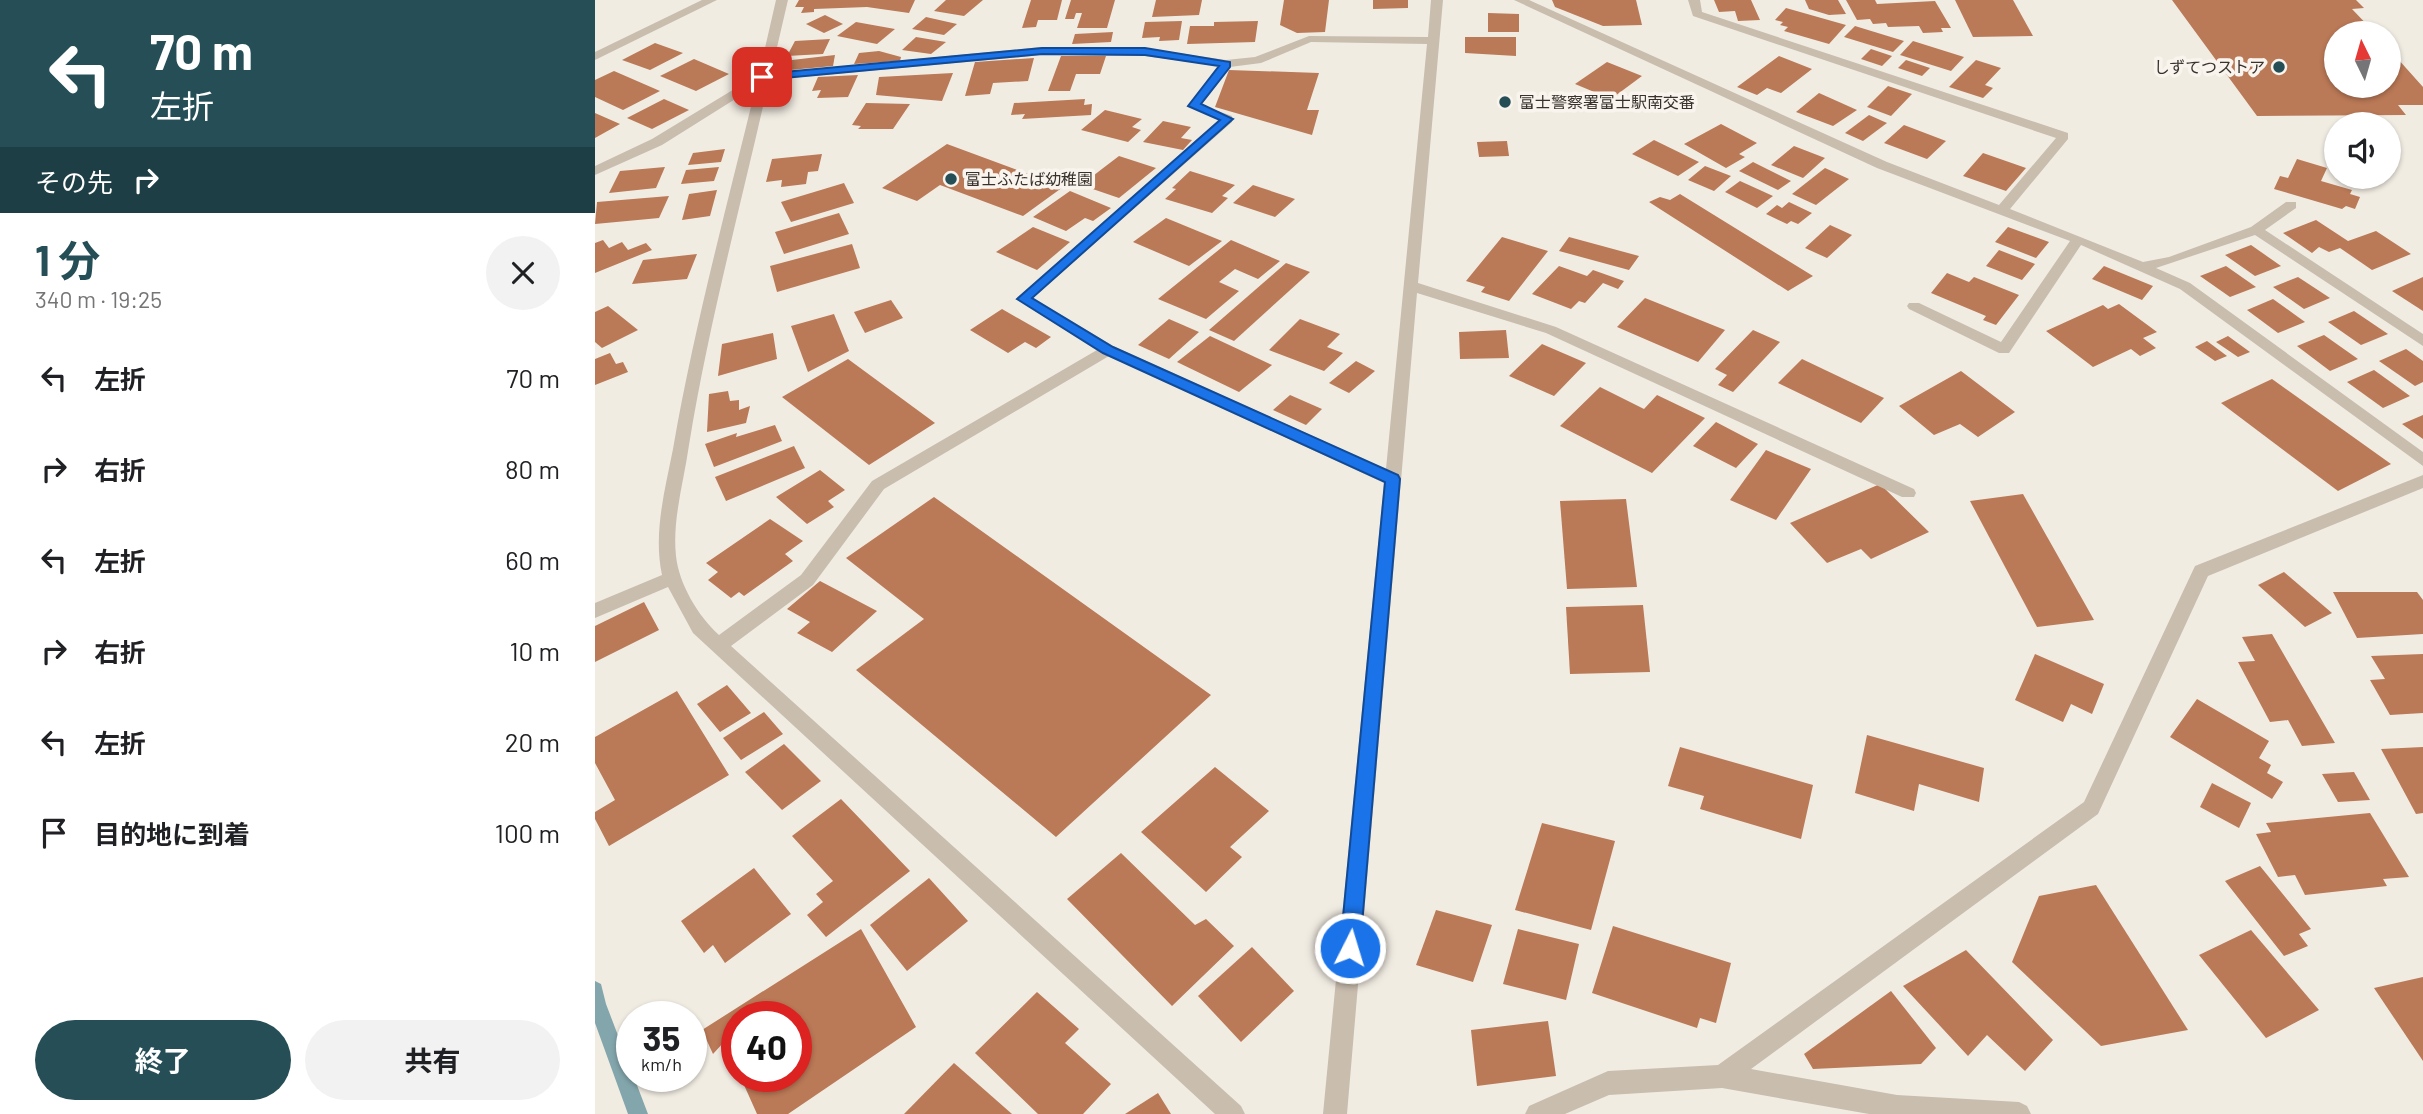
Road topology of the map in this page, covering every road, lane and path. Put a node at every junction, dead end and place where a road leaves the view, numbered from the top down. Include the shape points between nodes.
1 (711, 0) edge
2 (782, 0) edge
3 (1437, 0) edge
4 (1520, 0) edge
5 (1694, 0) edge
6 (1433, 41) junction
7 (595, 56) edge
8 (1226, 64) junction
9 (762, 77) junction
10 (595, 171) edge
11 (2291, 205) dead end
12 (2002, 210) junction
13 (2256, 230) junction
14 (2078, 239) junction
15 (2142, 267) junction
16 (1409, 285) junction
17 (1914, 306) dead end
18 (2423, 341) edge
19 (1108, 350) junction
20 (2423, 460) edge
21 (1392, 479) junction
22 (2420, 488) edge
23 (1908, 493) dead end
24 (672, 578) junction
25 (595, 611) edge
26 (718, 645) junction
27 (1722, 1076) junction
28 (1900, 1110) edge
29 (1233, 1114) edge
30 (1335, 1114) edge
31 (1537, 1114) edge
32 (2019, 1114) edge

1 - 7 street
2 - 9 street
3 - 6 street
4 - 12 street via 1882,165
5 - 12 street via 1697,14 2064,136
6 - 8 street via 1309,39 1257,60
6 - 16 street
8 - 9 street via 1145,51 1042,51
8 - 19 street via 1194,106 1228,119 1023,299
9 - 10 street via 657,142
9 - 24 street via 690,393 668,524
11 - 13 street
12 - 14 street
13 - 15 street
13 - 18 street
14 - 15 street
14 - 17 street via 2004,349
15 - 20 street via 2185,286
16 - 21 street
16 - 23 street via 1551,330
19 - 21 street
19 - 26 street via 878,485 807,580
21 - 30 street
22 - 27 street via 2201,571 2091,808
24 - 25 street
24 - 26 street via 699,628
26 - 29 street
27 - 28 street
27 - 31 street via 1608,1083
28 - 32 street

